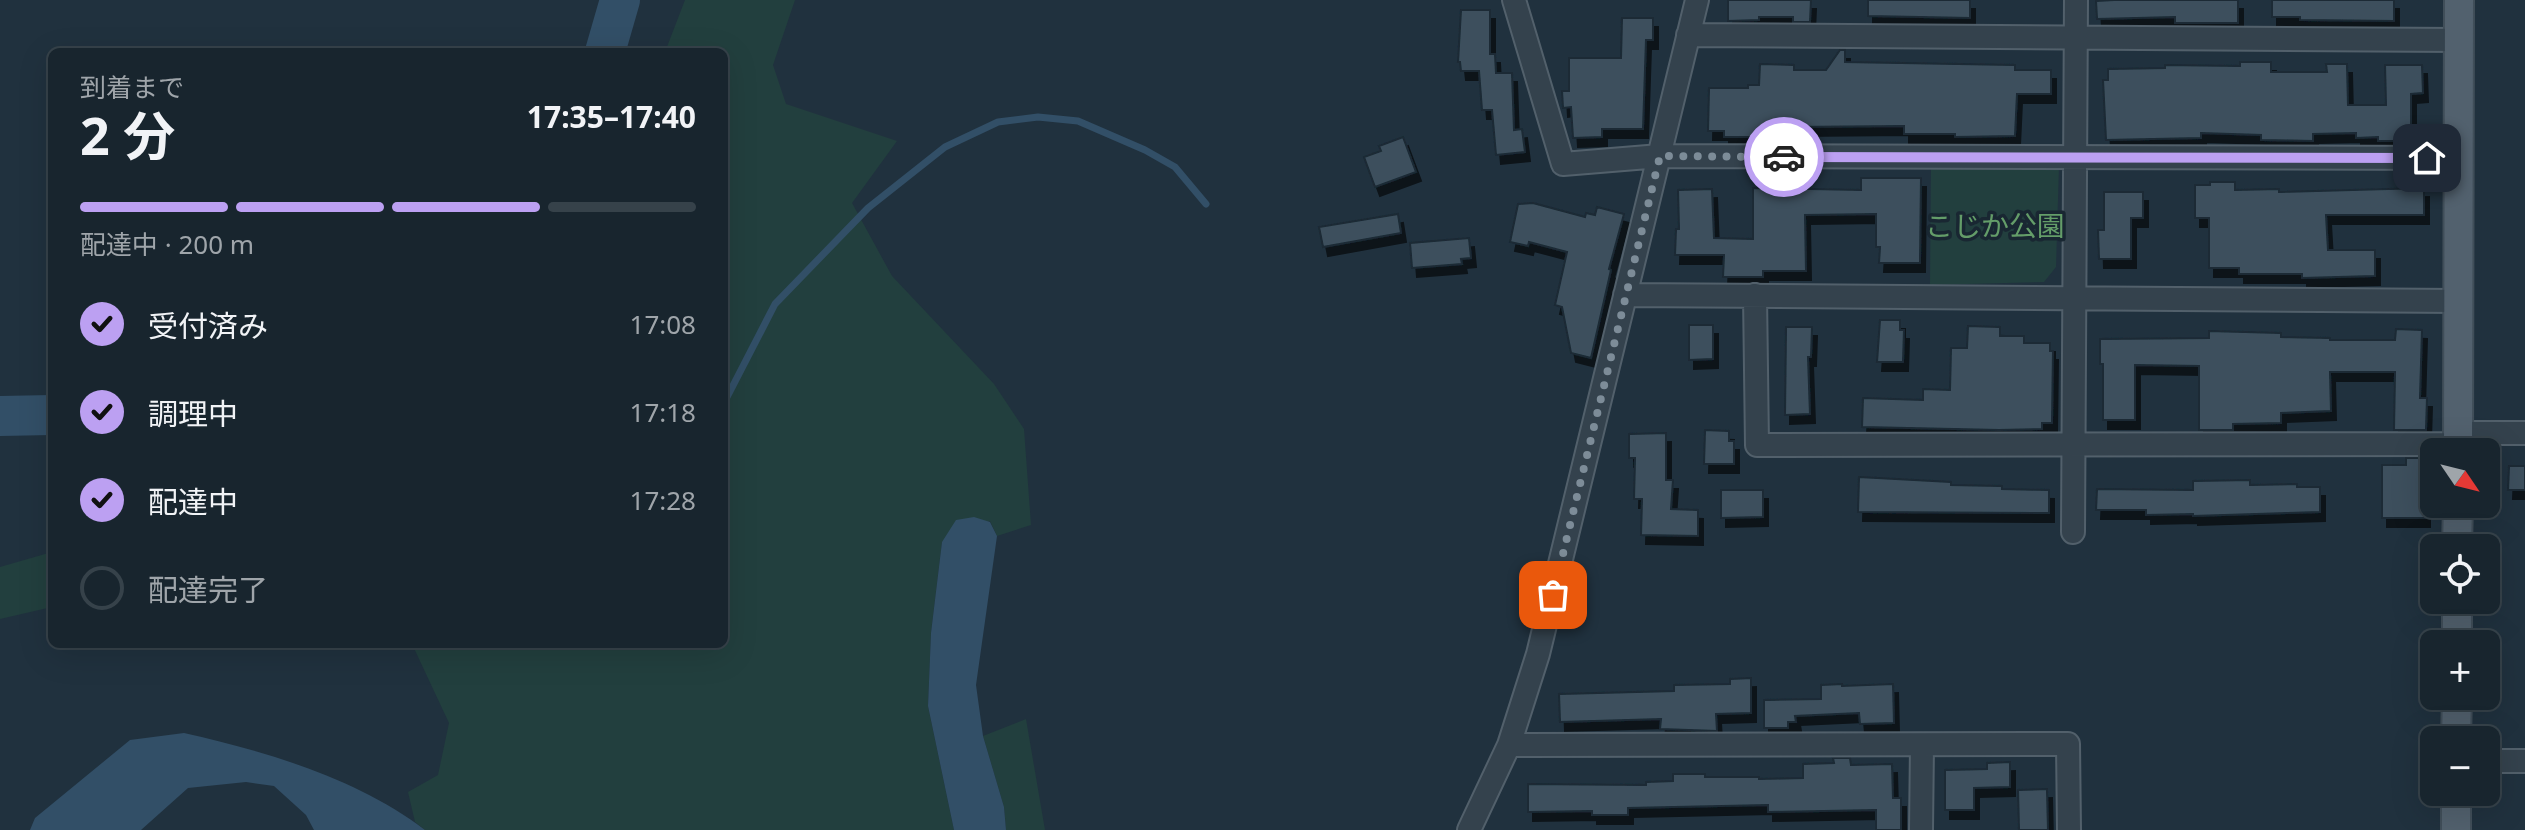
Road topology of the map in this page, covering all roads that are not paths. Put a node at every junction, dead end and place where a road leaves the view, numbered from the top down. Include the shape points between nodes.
1 (1514, 0) edge
2 (1697, 0) edge
3 (2076, 0) edge
4 (2459, 0) edge
5 (1688, 35) junction
6 (2074, 37) junction
7 (2459, 40) junction
8 (1660, 156) junction
9 (2077, 157) junction
10 (2459, 158) junction
11 (1625, 295) junction
12 (1755, 295) junction
13 (2074, 298) junction
14 (2458, 301) junction
15 (2525, 433) edge
16 (2458, 438) edge
17 (2492, 438) edge
18 (2420, 443) edge
19 (2073, 444) junction
20 (2073, 532) dead end
21 (1509, 745) junction
22 (1922, 745) junction
23 (2500, 761) edge
24 (2525, 761) edge
25 (2456, 806) edge
26 (1469, 830) edge
27 (1921, 830) edge
28 (2069, 830) edge
29 (2456, 830) edge

1 - 8 street via 1563,164
2 - 5 street
3 - 6 street
4 - 7 main road
5 - 6 street
5 - 8 street
6 - 7 street
6 - 9 street
7 - 10 main road
8 - 9 street
8 - 11 street
9 - 10 street
9 - 13 street
10 - 14 main road
11 - 12 street
11 - 21 street via 1538,654
12 - 13 street
12 - 19 street via 1757,445
13 - 14 street
13 - 19 street
14 - 16 main road
15 - 17 street
18 - 19 street
19 - 20 street
21 - 22 street
21 - 26 street
22 - 27 street
22 - 28 street via 2068,744
23 - 24 street
25 - 29 main road

